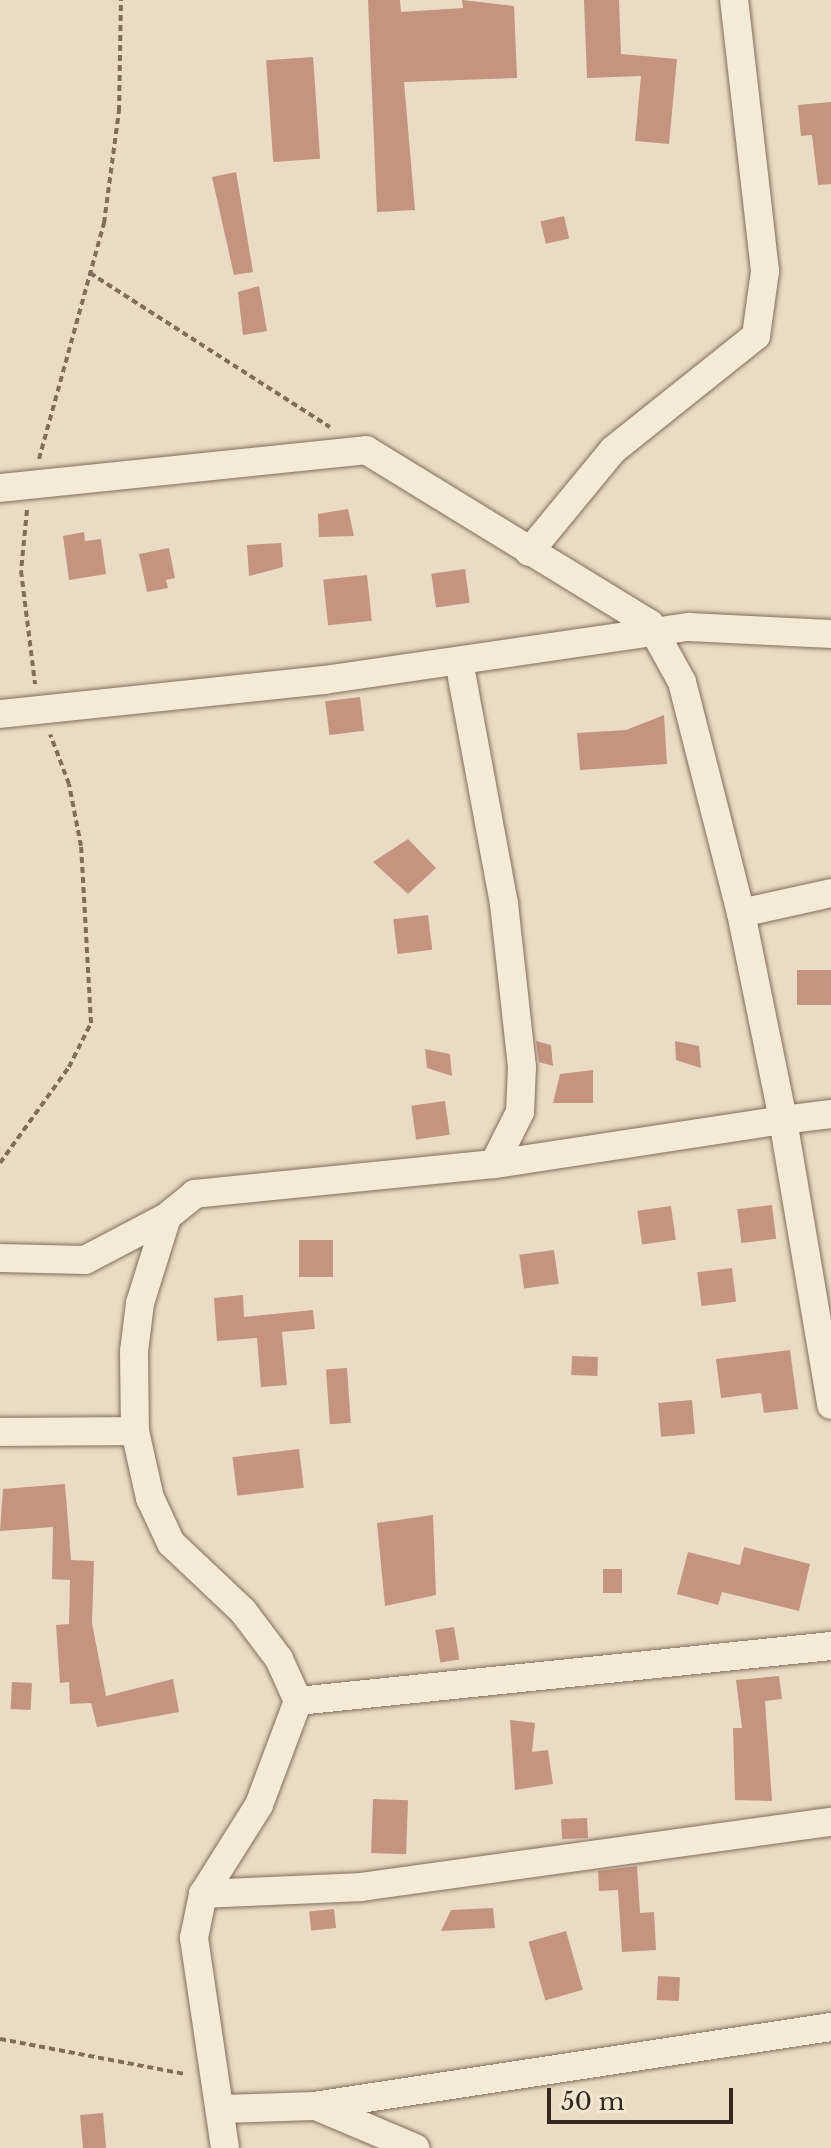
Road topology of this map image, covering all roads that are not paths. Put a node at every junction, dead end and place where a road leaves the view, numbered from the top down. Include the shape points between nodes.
1 (734, 0) edge
2 (0, 488) edge
3 (529, 552) junction
4 (657, 633) junction
5 (831, 634) edge
6 (459, 661) junction
7 (0, 714) edge
8 (831, 893) edge
9 (741, 913) junction
10 (831, 1114) edge
11 (783, 1120) junction
12 (494, 1164) junction
13 (167, 1217) junction
14 (0, 1258) edge
15 (831, 1405) edge
16 (135, 1431) junction
17 (0, 1432) edge
18 (831, 1646) edge
19 (298, 1701) junction
20 (831, 1822) edge
21 (203, 1894) junction
22 (831, 2027) edge
23 (314, 2106) junction
24 (224, 2109) junction
25 (225, 2148) edge
26 (415, 2148) edge

1 - 3 street via 765,271 756,336 613,450
2 - 3 street via 32,489 366,450
3 - 4 street
4 - 5 street via 736,625
4 - 6 street
4 - 9 street via 682,682
6 - 7 street
6 - 12 street via 504,904 522,1067 520,1112
8 - 9 street
9 - 11 street
10 - 11 street
11 - 12 street
11 - 15 street
12 - 13 street via 195,1194
13 - 14 street via 85,1260
13 - 16 street via 140,1303
16 - 17 street
16 - 19 street via 158,1524 243,1611 279,1659
18 - 19 street
19 - 21 street via 259,1805
20 - 21 street via 361,1887
21 - 24 street via 195,1968
22 - 23 street
23 - 24 street
23 - 26 street
24 - 25 street

